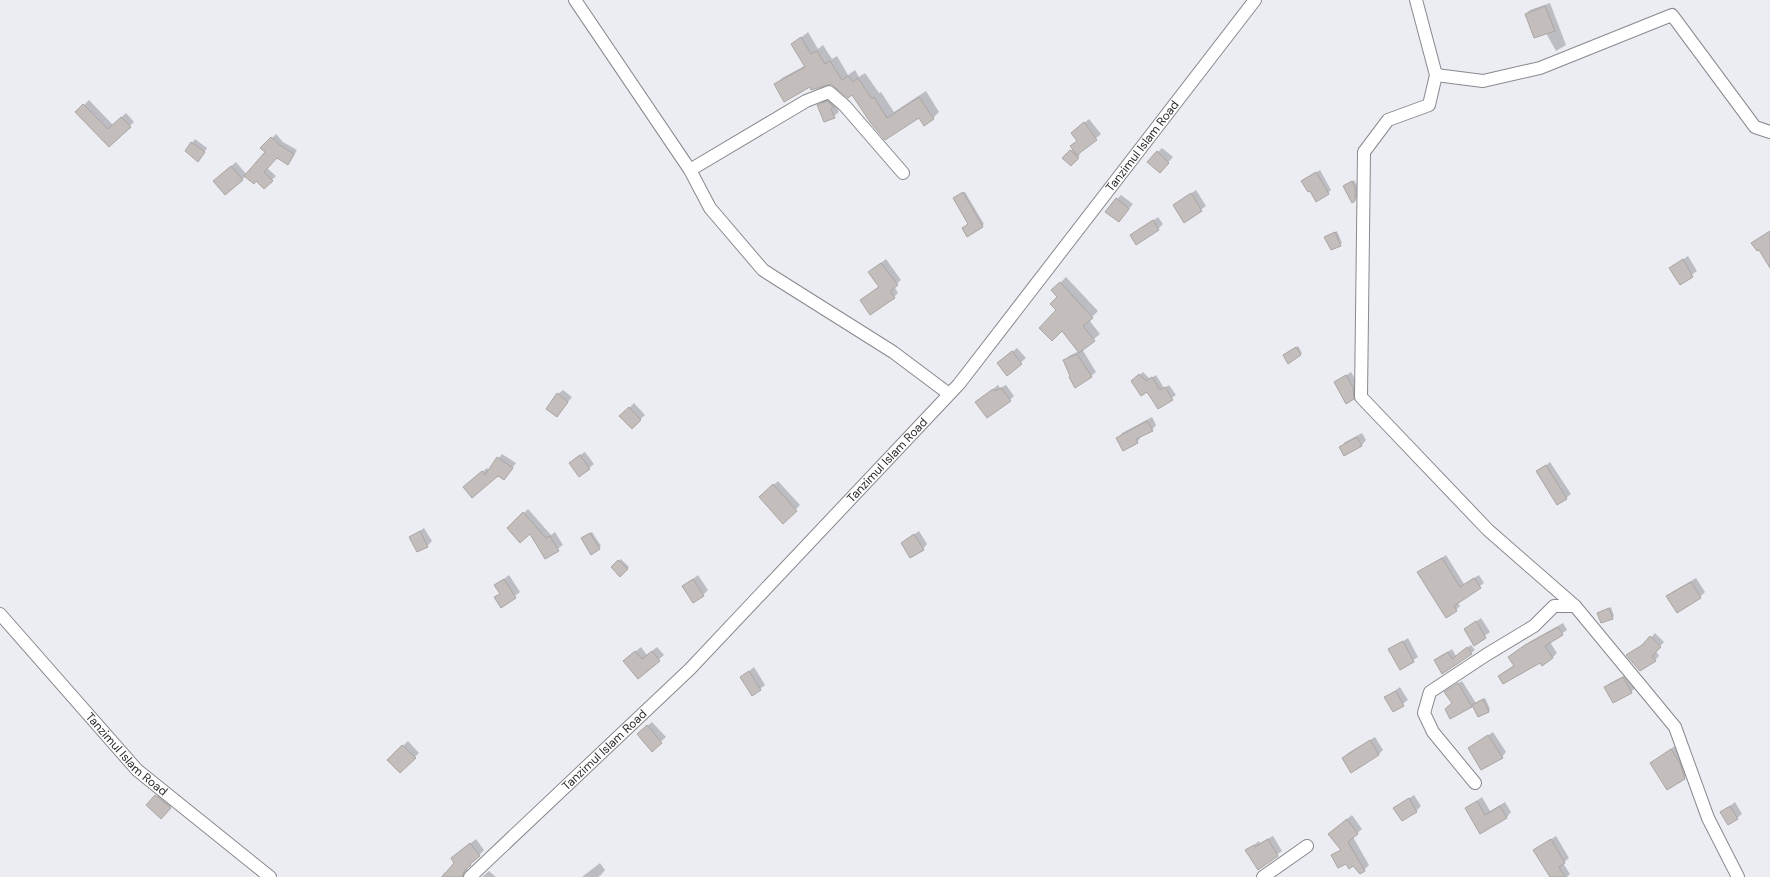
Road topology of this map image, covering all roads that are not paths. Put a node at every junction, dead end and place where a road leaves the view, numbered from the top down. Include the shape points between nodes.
1 (575, 0) edge
2 (1255, 0) edge
3 (1416, 0) edge
4 (1436, 75) junction
5 (1770, 132) edge
6 (690, 170) junction
7 (903, 173) dead end
8 (950, 394) junction
9 (1575, 606) junction
10 (0, 614) edge
11 (1475, 783) dead end
12 (1307, 846) dead end
13 (270, 877) edge
14 (470, 877) edge
15 (1263, 877) edge
16 (1738, 877) edge

1 - 6 street
2 - 8 street, Tanzimul Islam Road
3 - 4 street
4 - 5 street via 1482,81 1540,68 1672,15 1755,126
4 - 9 street via 1429,105 1388,120 1364,152 1361,396 1488,530
6 - 7 street via 806,101 829,92 846,106
6 - 8 street via 710,208 763,270 893,352
8 - 14 street, Tanzimul Islam Road via 690,669
9 - 11 street via 1554,606 1534,626 1430,692 1424,713 1432,732
9 - 16 street via 1675,727 1708,818
10 - 13 street, Tanzimul Islam Road via 137,770
12 - 15 street

